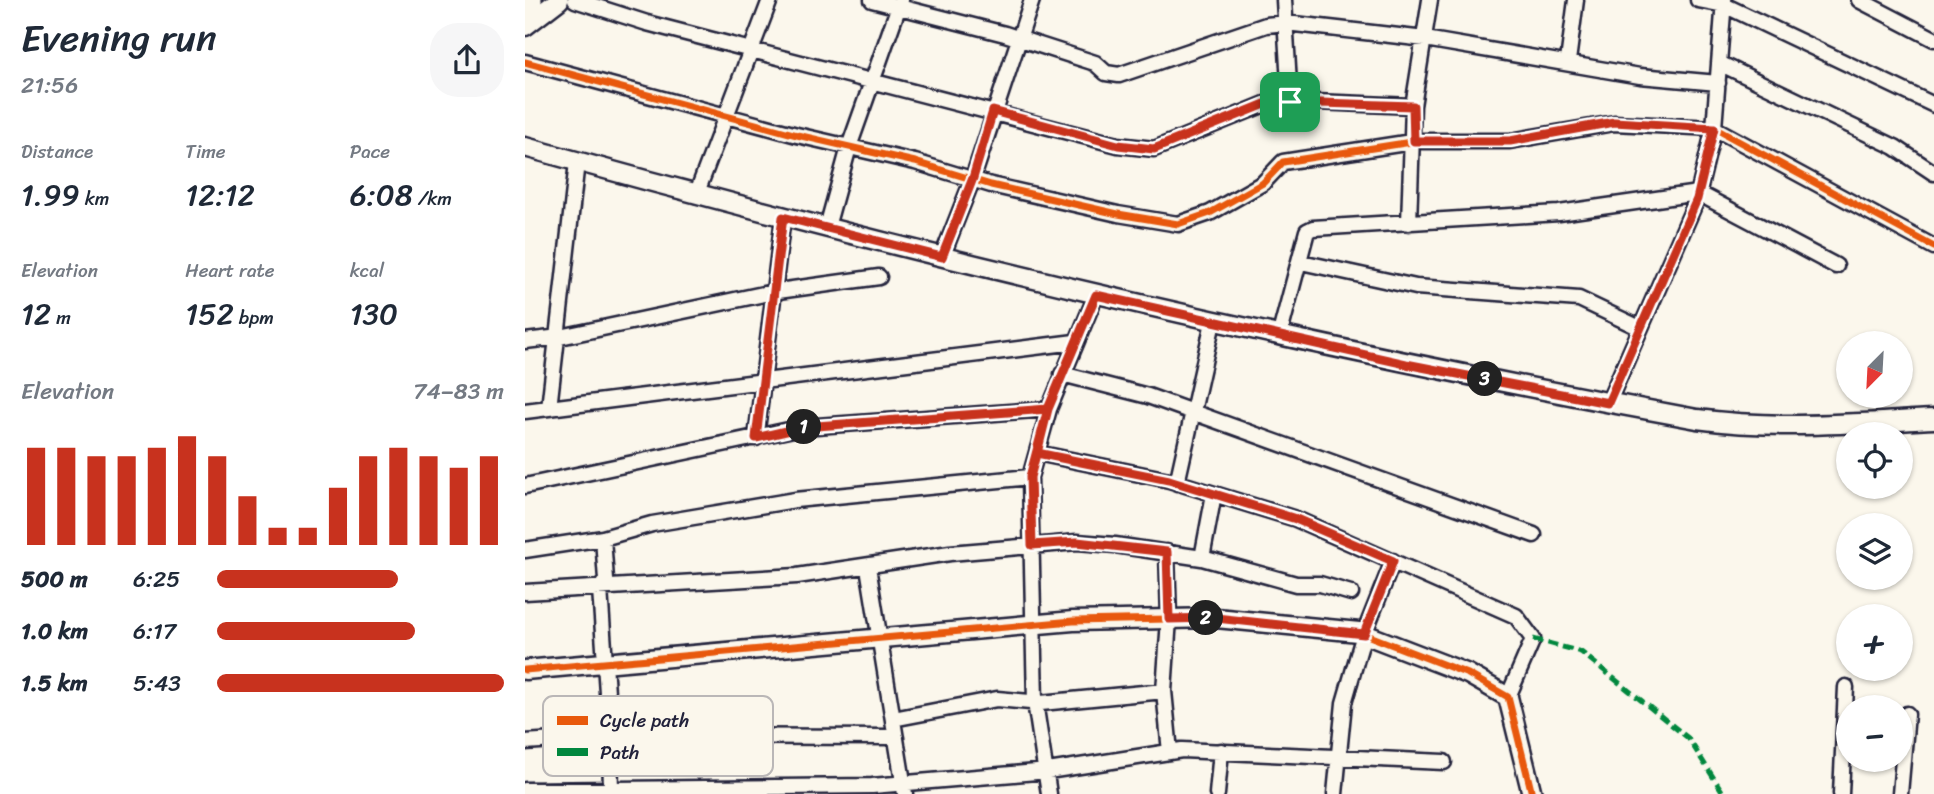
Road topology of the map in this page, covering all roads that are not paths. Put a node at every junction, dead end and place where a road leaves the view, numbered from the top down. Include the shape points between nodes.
1 (530, 0) edge
2 (559, 0) edge
3 (575, 0) edge
4 (770, 0) edge
5 (872, 0) edge
6 (1032, 0) edge
7 (1284, 0) edge
8 (1430, 0) edge
9 (1576, 0) edge
10 (1698, 0) edge
11 (1859, 0) edge
12 (1724, 2) edge
13 (900, 3) edge
14 (525, 4) edge
15 (1286, 23) junction
16 (525, 26) edge
17 (1021, 39) junction
18 (1425, 39) junction
19 (1934, 40) edge
20 (751, 50) junction
21 (1568, 61) junction
22 (525, 62) edge
23 (1719, 63) junction
24 (873, 80) junction
25 (1718, 83) junction
26 (1290, 102) junction
27 (1413, 106) junction
28 (1934, 106) edge
29 (993, 111) junction
30 (726, 116) junction
31 (1714, 128) junction
32 (1414, 141) junction
33 (525, 147) edge
34 (849, 147) junction
35 (577, 162) junction
36 (1934, 173) edge
37 (973, 178) junction
38 (1698, 193) junction
39 (696, 195) junction
40 (783, 217) junction
41 (1409, 223) junction
42 (827, 227) junction
43 (1934, 247) edge
44 (942, 257) junction
45 (1301, 262) junction
46 (1836, 266) dead end
47 (879, 277) dead end
48 (775, 292) junction
49 (1096, 295) junction
50 (1213, 322) junction
51 (1640, 328) junction
52 (557, 337) junction
53 (1279, 337) junction
54 (525, 341) edge
55 (1075, 342) junction
56 (1062, 374) junction
57 (765, 379) junction
58 (1608, 403) junction
59 (549, 408) junction
60 (1048, 409) junction
61 (525, 411) edge
62 (1194, 414) junction
63 (1934, 419) edge
64 (756, 438) junction
65 (1037, 453) junction
66 (1030, 477) junction
67 (1177, 483) junction
68 (525, 486) edge
69 (1214, 494) junction
70 (1534, 535) dead end
71 (603, 538) junction
72 (1032, 545) junction
73 (525, 550) edge
74 (1167, 552) junction
75 (1202, 558) junction
76 (1393, 561) junction
77 (868, 567) junction
78 (600, 589) junction
79 (525, 592) edge
80 (1351, 593) dead end
81 (1169, 619) junction
82 (1033, 625) junction
83 (1364, 634) junction
84 (880, 638) junction
85 (606, 663) junction
86 (525, 670) edge
87 (1846, 687) dead end
88 (1164, 691) junction
89 (608, 696) edge
90 (1508, 698) junction
91 (1035, 702) junction
92 (894, 719) junction
93 (773, 737) edge
94 (896, 737) junction
95 (543, 741) edge
96 (525, 742) edge
97 (1221, 751) junction
98 (1170, 752) junction
99 (1338, 757) junction
100 (1444, 762) dead end
101 (1048, 771) junction
102 (1901, 772) edge
103 (904, 788) edge
104 (525, 790) edge
105 (611, 791) edge
106 (1049, 794) edge
107 (1217, 794) edge
108 (1335, 794) edge
109 (1532, 794) edge
110 (1841, 794) edge
111 (1899, 794) edge

1 - 14 highway
2 - 16 street
3 - 20 street
4 - 20 street
5 - 13 street
6 - 17 street
7 - 15 street
8 - 18 street
9 - 21 street
10 - 12 street
11 - 19 street
12 - 23 street
12 - 28 street
13 - 17 street
13 - 24 street
15 - 17 street via 1266,25 1119,75
15 - 18 street
15 - 26 street
17 - 29 street
18 - 21 street
18 - 27 street
20 - 24 street
20 - 30 street
21 - 25 street via 1640,76
22 - 30 street
23 - 25 street
23 - 36 street via 1895,147
24 - 29 street
24 - 34 street
25 - 31 street
26 - 27 street
26 - 29 street via 1265,104 1154,149 1118,145
27 - 32 street
29 - 37 street
30 - 34 street
30 - 39 street
31 - 32 street via 1614,122 1510,141
31 - 38 street
31 - 43 street
32 - 37 street via 1283,162 1263,183 1184,223 1118,214
32 - 41 street
33 - 35 street
34 - 37 street
34 - 42 street
35 - 39 street
35 - 52 street
37 - 44 street
38 - 41 street via 1559,213
38 - 46 street
38 - 51 street
39 - 40 street
40 - 42 street
40 - 48 street
41 - 45 street via 1313,228 1307,231
42 - 44 street
44 - 49 street
45 - 51 street via 1416,288 1579,299
45 - 53 street
47 - 48 street
48 - 52 street
48 - 57 street
49 - 50 street
49 - 55 street
50 - 53 street
50 - 62 street
51 - 58 street
52 - 54 street
52 - 59 street
53 - 58 street
55 - 56 street
55 - 57 street
56 - 60 street
56 - 62 street via 1148,396
57 - 59 street
57 - 64 street
58 - 63 street via 1746,426
59 - 61 street
60 - 64 street via 803,427
60 - 65 street
62 - 67 street
62 - 70 street
64 - 68 street
65 - 66 street
65 - 67 street
66 - 71 street via 795,500 652,524
66 - 72 street
67 - 69 street
69 - 75 street
69 - 76 street via 1296,519
71 - 73 street
71 - 78 street via 606,580
72 - 74 street via 1077,542
72 - 77 street
72 - 82 street
74 - 75 street
74 - 81 street
75 - 80 street via 1296,584 1321,584
76 - 83 street
76 - 90 street via 1516,616 1527,628 1533,639
77 - 78 street
77 - 84 street
78 - 79 street
78 - 85 street
81 - 82 street
81 - 83 street via 1216,618
81 - 88 street
82 - 84 street
82 - 91 street
83 - 90 street via 1468,674
83 - 99 street via 1345,703
84 - 85 street
84 - 92 street
85 - 86 street
85 - 89 street
87 - 110 street
88 - 91 street
88 - 98 street
90 - 109 street
91 - 92 street via 997,699
91 - 101 street
92 - 94 street
93 - 94 street
94 - 103 street
95 - 96 street
97 - 98 street
97 - 99 street
97 - 107 street
98 - 101 street
99 - 100 street
99 - 108 street
101 - 103 street
101 - 106 street
102 - 111 street
103 - 105 street
104 - 105 street

